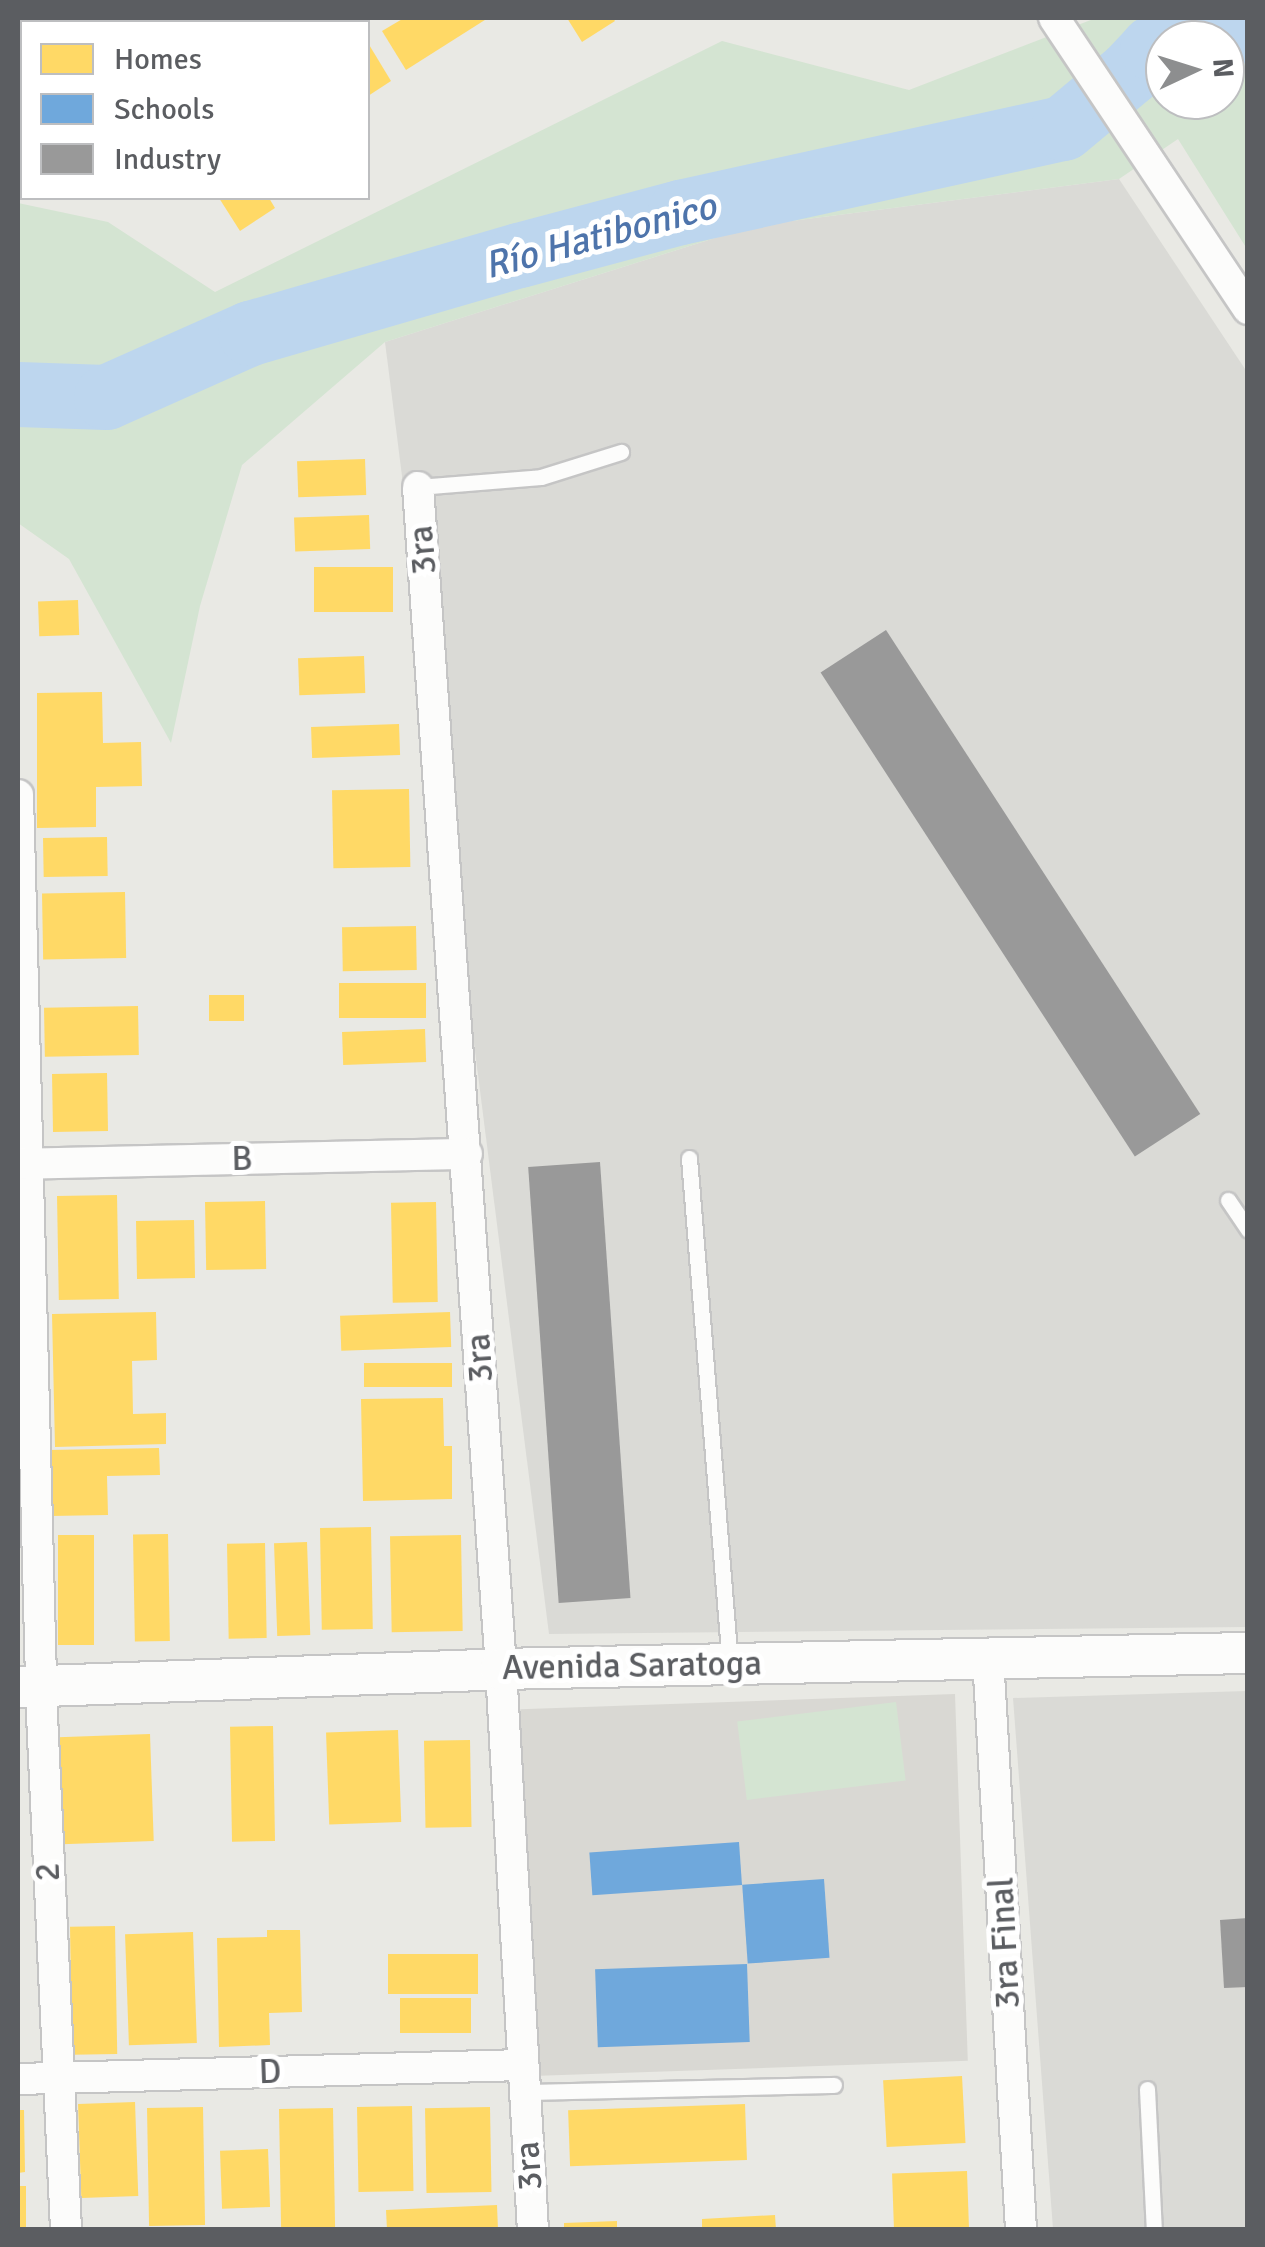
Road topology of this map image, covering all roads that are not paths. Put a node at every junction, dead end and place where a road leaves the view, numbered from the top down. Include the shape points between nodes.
1 (1054, 18) edge
2 (1248, 309) edge
3 (621, 452) dead end
4 (418, 487) joint
5 (18, 795) edge
6 (467, 1154) junction
7 (689, 1158) dead end
8 (22, 1164) edge
9 (1228, 1200) dead end
10 (1248, 1230) edge
11 (1248, 1653) edge
12 (988, 1657) junction
13 (730, 1664) junction
14 (501, 1669) junction
15 (29, 1686) edge
16 (56, 2078) junction
17 (18, 2079) edge
18 (524, 2079) junction
19 (834, 2085) dead end
20 (1147, 2089) dead end
21 (66, 2230) edge
22 (534, 2230) edge
23 (1021, 2230) edge
24 (1154, 2230) edge

1 - 2 street
3 - 4 lane via 541,477
4 - 6 street, 3ra
5 - 8 street, 2
6 - 8 street, B
6 - 14 street, 3ra
7 - 13 lane
8 - 15 street, 2
9 - 10 lane
11 - 12 main road, Avenida Saratoga
12 - 13 main road, Avenida Saratoga
12 - 23 street, 3ra Final
13 - 14 main road, Avenida Saratoga
14 - 15 main road, Avenida Saratoga
14 - 18 street, 3ra
15 - 16 street, 2
16 - 17 street, D
16 - 18 street, D
16 - 21 street, 2
18 - 19 lane
18 - 22 street, 3ra
20 - 24 lane

